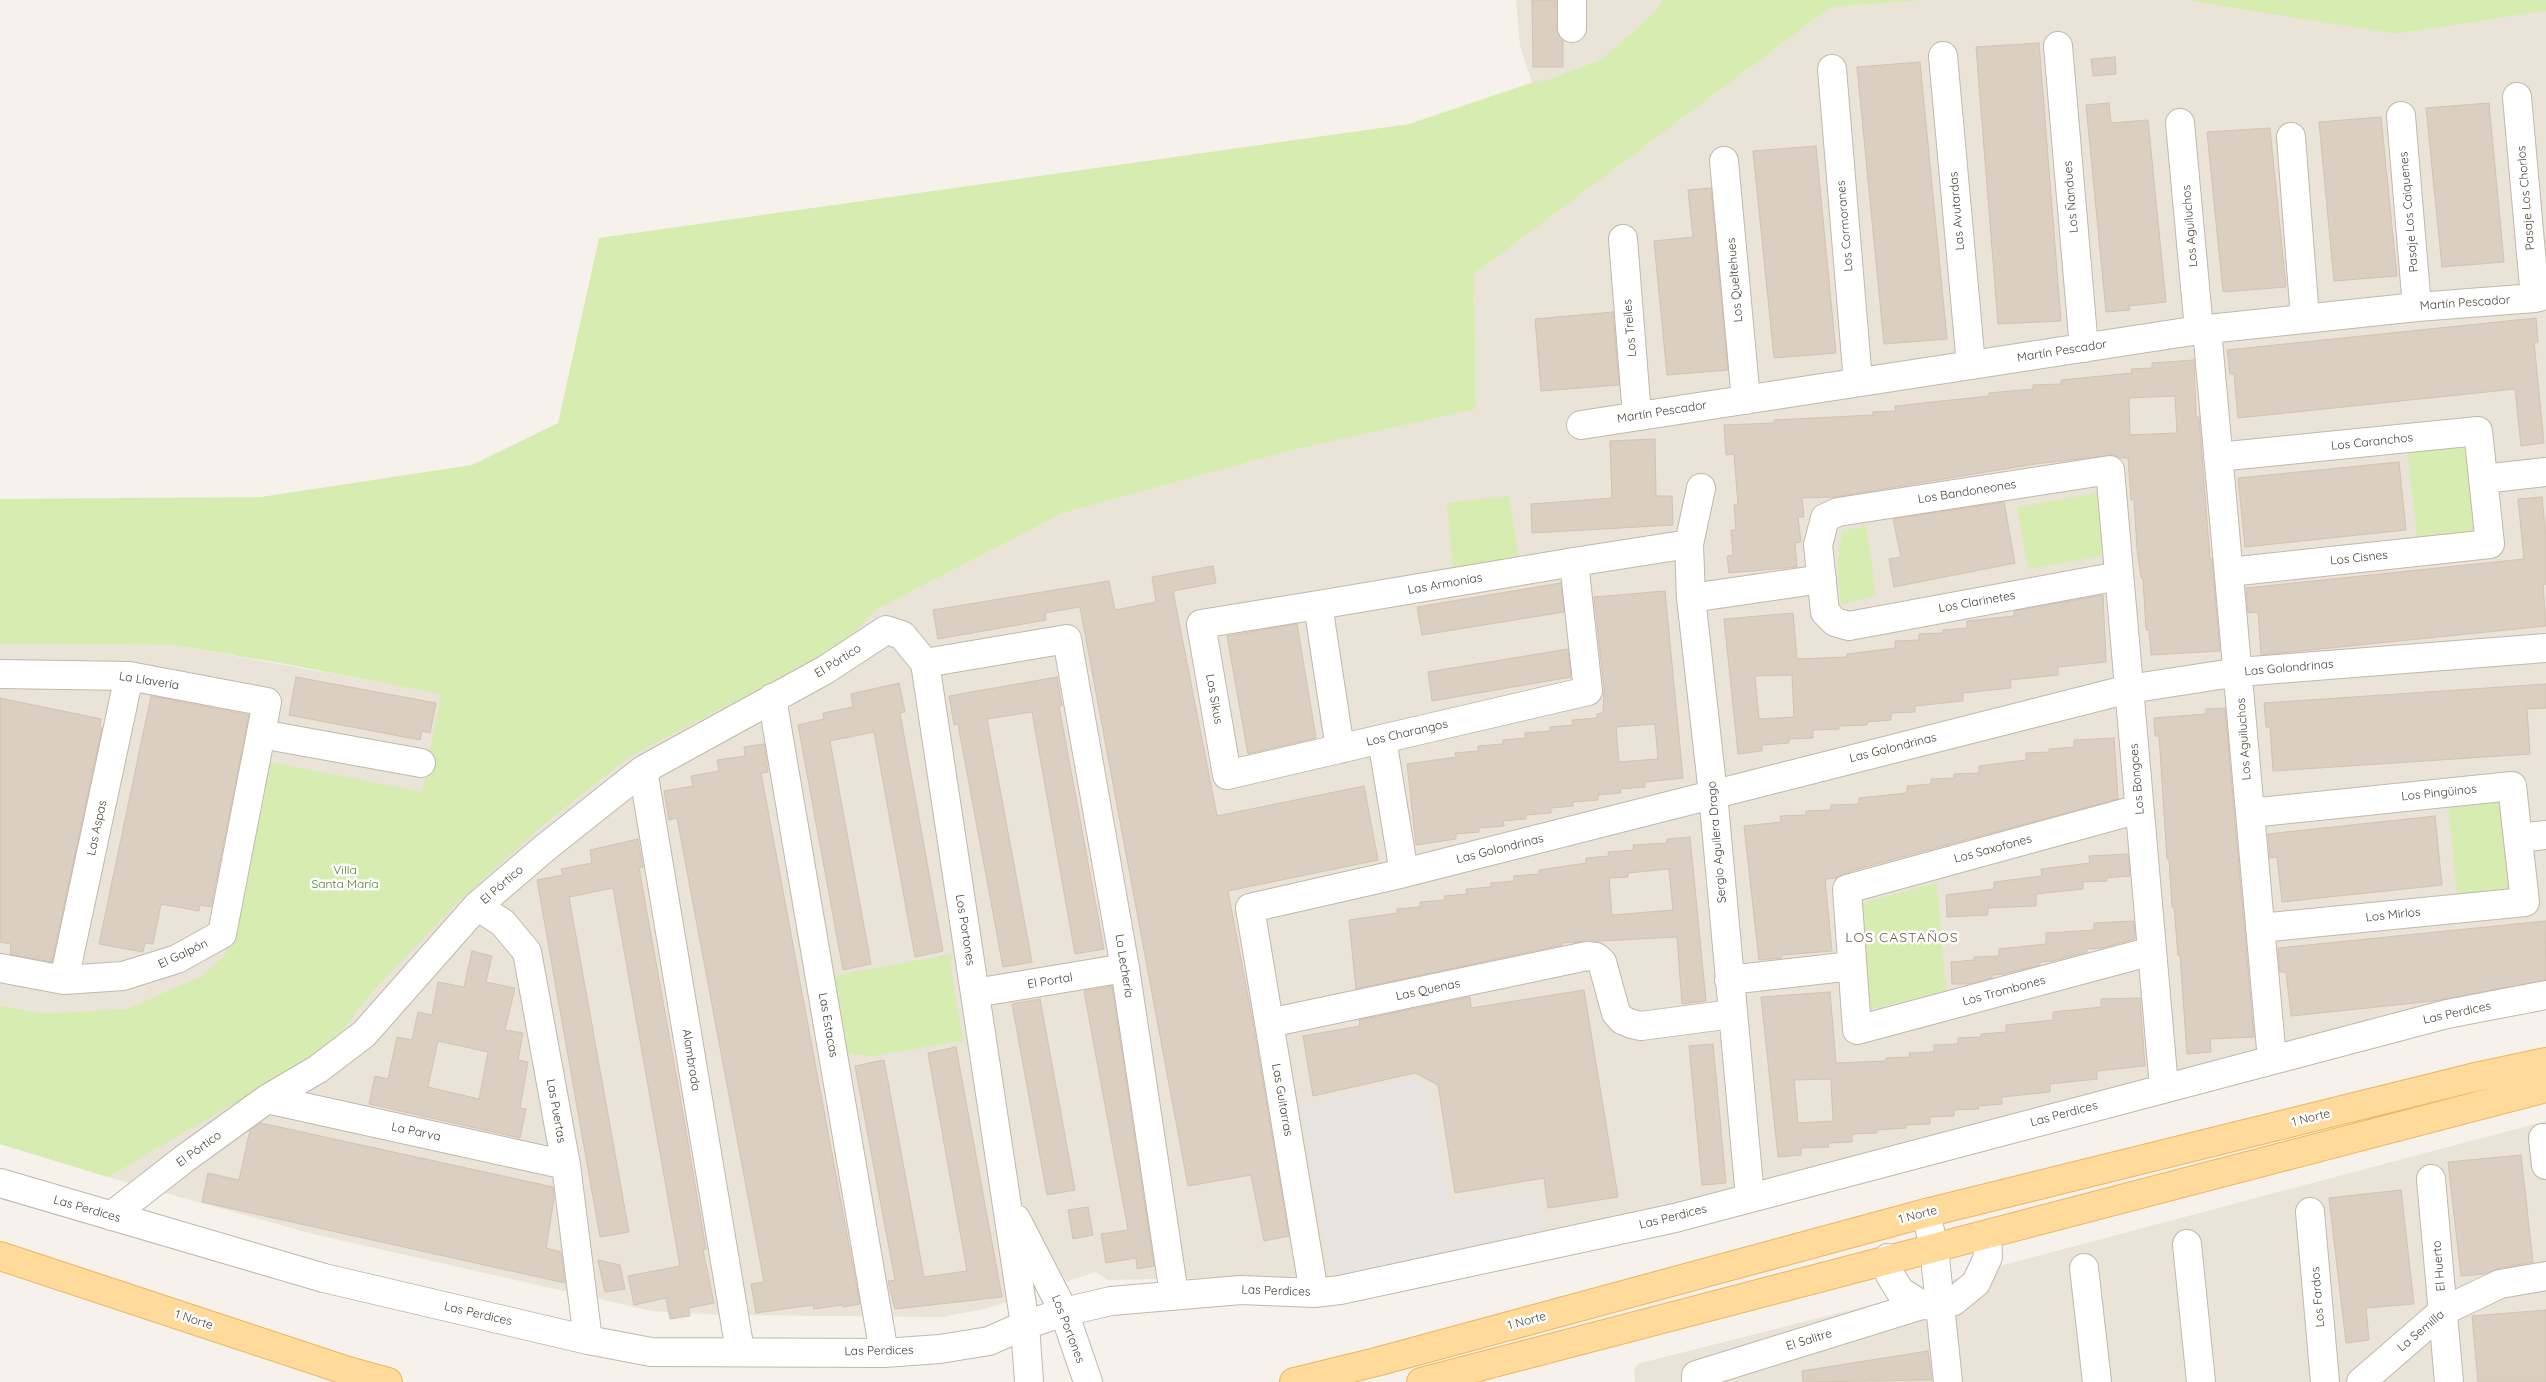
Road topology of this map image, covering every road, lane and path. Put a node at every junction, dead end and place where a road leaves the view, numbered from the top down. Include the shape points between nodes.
1 (1572, 0) edge
2 (1572, 28) dead end
3 (2058, 46) dead end
4 (1943, 56) dead end
5 (1832, 69) dead end
6 (2517, 97) dead end
7 (2401, 116) dead end
8 (2180, 123) dead end
9 (2291, 137) dead end
10 (1724, 161) dead end
11 (1623, 239) dead end
12 (2540, 297) edge
13 (2417, 307) junction
14 (2305, 318) junction
15 (2203, 330) junction
16 (2084, 348) junction
17 (1971, 365) junction
18 (1858, 382) junction
19 (1746, 400) junction
20 (1637, 416) junction
21 (1581, 425) dead end
22 (2218, 457) junction
23 (2110, 470) joint
24 (2546, 472) edge
25 (2483, 479) junction
26 (1701, 488) dead end
27 (1689, 544) junction
28 (2490, 544) joint
29 (1574, 562) junction
30 (2229, 572) junction
31 (2119, 576) junction
32 (1822, 579) junction
33 (1691, 598) junction
34 (1318, 605) junction
35 (1201, 624) joint
36 (2546, 648) edge
37 (925, 663) junction
38 (2239, 672) junction
39 (0, 674) edge
40 (129, 676) junction
41 (2129, 689) junction
42 (772, 698) junction
43 (267, 702) joint
44 (262, 734) junction
45 (1382, 739) junction
46 (1340, 749) junction
47 (421, 764) dead end
48 (643, 770) junction
49 (1226, 775) joint
50 (1713, 794) junction
51 (2139, 809) junction
52 (2250, 813) junction
53 (2546, 835) edge
54 (2518, 838) junction
55 (1404, 873) junction
56 (2526, 902) joint
57 (478, 906) junction
58 (1250, 908) joint
59 (2260, 928) junction
60 (2152, 951) junction
61 (1852, 966) junction
62 (0, 968) edge
63 (1125, 968) junction
64 (64, 980) junction
65 (1729, 980) junction
66 (975, 993) junction
67 (2546, 995) edge
68 (1732, 1014) junction
69 (1269, 1023) junction
70 (2272, 1060) junction
71 (2546, 1062) edge
72 (2164, 1087) junction
73 (2546, 1088) edge
74 (267, 1099) junction
75 (2543, 1138) dead end
76 (566, 1165) junction
77 (2546, 1165) edge
78 (2432, 1179) dead end
79 (0, 1183) edge
80 (1006, 1198) junction
81 (1750, 1198) junction
82 (2310, 1212) dead end
83 (1926, 1213) junction
84 (111, 1216) junction
85 (1987, 1235) junction
86 (2188, 1244) dead end
87 (1934, 1248) junction
88 (0, 1256) edge
89 (1888, 1258) junction
90 (2084, 1268) dead end
91 (2546, 1276) edge
92 (1314, 1293) junction
93 (1174, 1294) junction
94 (1931, 1306) junction
95 (2442, 1311) junction
96 (1064, 1312) junction
97 (1025, 1325) junction
98 (588, 1340) junction
99 (740, 1351) junction
100 (884, 1353) junction
101 (1696, 1378) edge
102 (388, 1382) edge
103 (1029, 1382) edge
104 (1088, 1382) edge
105 (1294, 1382) edge
106 (1421, 1382) edge
107 (1948, 1382) edge
108 (2097, 1382) edge
109 (2201, 1382) edge
110 (2325, 1382) edge
111 (2361, 1382) edge
112 (2449, 1382) edge

1 - 2 street
3 - 16 street, Los Ñandues
4 - 17 street, Las Avutardas
5 - 18 street, Los Cormoranes
6 - 12 street, Pasaje Los Chorlos
7 - 13 street, Pasaje Los Caiquenes
8 - 15 street, Los Aguiluchos
9 - 14 street
10 - 19 street, Los Queltehues
11 - 20 street, Los Treiles
12 - 13 street, Martín Pescador
13 - 14 street, Martín Pescador
14 - 15 street, Martín Pescador
15 - 16 street, Martín Pescador
15 - 22 street, Los Aguiluchos
16 - 17 street, Martín Pescador
17 - 18 street, Martín Pescador
18 - 19 street, Martín Pescador
19 - 20 street, Martín Pescador
20 - 21 street, Martín Pescador
22 - 25 street, Los Caranchos via 2478,431
22 - 30 street, Los Aguiluchos
23 - 31 street, Los Bongoes
23 - 32 street, Los Bandoneones via 1838,512 1825,518 1818,546
24 - 25 street
25 - 28 street, Los Caranchos
26 - 27 street, Sergio Aguilera Drago
27 - 29 street, Las Armonías
27 - 33 street, Sergio Aguilera Drago
28 - 30 street, Los Cisnes
29 - 34 street, Las Armonías
29 - 45 street, Los Charangos via 1588,691
30 - 38 street, Los Aguiluchos
31 - 32 street, Los Clarinetes via 1850,626 1835,622 1825,612
31 - 41 street, Los Bongoes
32 - 33 street
33 - 50 street, Sergio Aguilera Drago
34 - 35 street, Las Armonías
34 - 46 street
35 - 49 street, Los Sikus
36 - 38 street, Las Golondrinas
37 - 42 street, El Pórtico via 902,635 886,630 825,670
37 - 63 street, La Lechería via 1067,639
37 - 66 street, Los Portones
38 - 41 street, Las Golondrinas
38 - 52 street, Los Aguiluchos
39 - 40 street, La Llavería
40 - 43 street, La Llavería
40 - 64 street, Las Aspas
41 - 50 street, Las Golondrinas
41 - 51 street, Los Bongoes
42 - 48 street, El Pórtico
42 - 100 street, Las Estacas
43 - 44 street, El Galpón
44 - 47 street
44 - 64 street, El Galpón via 222,934 200,948 152,968 123,976
45 - 46 street, Los Charangos
45 - 55 street
46 - 49 street, Los Charangos
48 - 57 street, El Pórtico
48 - 99 street, Alambrada
50 - 55 street, Las Golondrinas
50 - 65 street, Sergio Aguilera Drago
51 - 60 street, Los Bongoes
51 - 61 street, Los Saxofones via 1847,889
52 - 54 street, Los Pingüinos via 2512,786
52 - 59 street, Los Aguiluchos
53 - 54 street
54 - 56 street, Los Pingüinos
55 - 58 street, Las Golondrinas
56 - 59 street, Los Mirlos
57 - 74 street, El Pórtico via 364,1034 318,1069
57 - 76 street, Las Puertas via 503,923 527,952
58 - 69 street, Las Guitarras
59 - 70 street, Los Aguiluchos
60 - 61 street, Los Trombones via 1857,1030
60 - 72 street, Los Bongoes
61 - 65 street
62 - 64 street, El Galpón
63 - 66 street, El Portal
63 - 93 street, La Lechería
65 - 68 street, Sergio Aguilera Drago
66 - 80 street, Los Portones
67 - 70 street, Las Perdices via 2447,1014
68 - 69 street, Las Quenas via 1641,1026 1622,1020 1616,1013 1602,962 1587,956
68 - 81 street, Sergio Aguilera Drago
69 - 92 street, Las Guitarras
70 - 72 street, Las Perdices
71 - 83 main road, 1 Norte
72 - 81 street, Las Perdices
73 - 85 main road
74 - 76 street, La Parva
74 - 84 street, El Pórtico
75 - 77 street
76 - 98 street, Las Puertas
78 - 95 street, El Huerto
79 - 84 street, Las Perdices
80 - 96 street, Los Portones
80 - 97 street, Los Portones
81 - 92 street, Las Perdices via 1675,1218
82 - 110 street, Los Fardos
83 - 87 street
83 - 105 main road, 1 Norte
84 - 98 street, Las Perdices via 324,1278
85 - 87 main road
85 - 94 street, El Salitre via 1988,1257 1976,1283 1954,1302
86 - 109 street
87 - 89 main road
87 - 94 street
88 - 102 main road, 1 Norte
89 - 94 street via 1894,1284 1906,1297
89 - 106 main road
90 - 108 street
91 - 95 street, La Semilla via 2500,1284
92 - 93 street, Las Perdices via 1241,1290
93 - 96 street, Las Perdices
94 - 101 street, El Salitre
94 - 107 street
95 - 111 street, La Semilla
95 - 112 street, El Huerto
96 - 97 street, Las Perdices
96 - 104 street, Los Portones
97 - 100 street, Las Perdices via 989,1341
97 - 103 street, Los Portones
98 - 99 street, Las Perdices via 651,1352
99 - 100 street, Las Perdices

